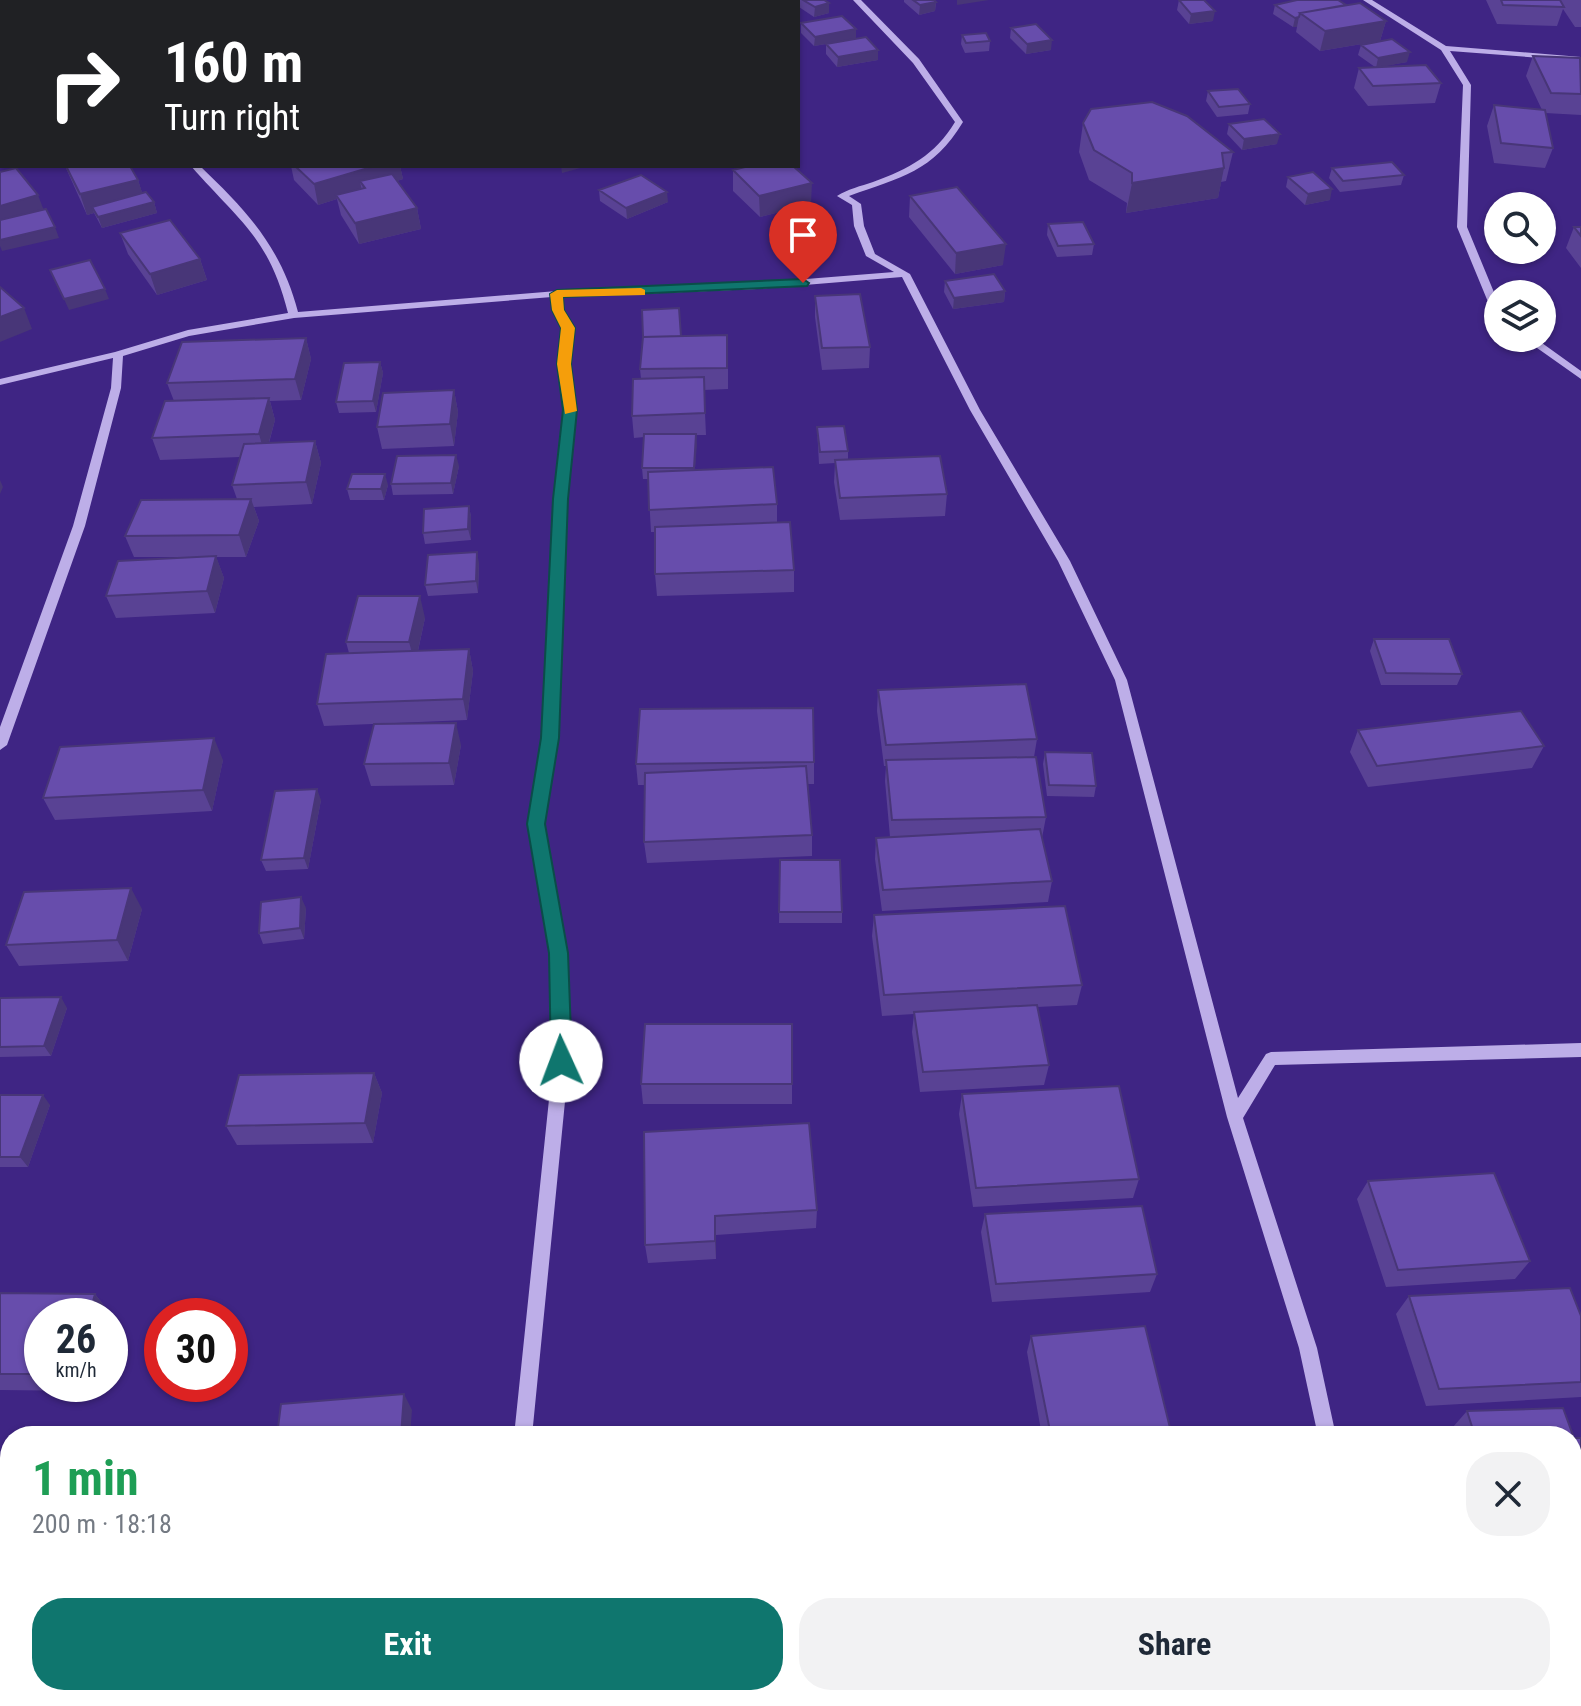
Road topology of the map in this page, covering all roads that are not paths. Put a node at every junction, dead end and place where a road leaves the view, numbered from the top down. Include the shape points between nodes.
1 (857, 0) edge
2 (1367, 0) edge
3 (1444, 48) junction
4 (1581, 59) edge
5 (197, 168) edge
6 (905, 274) junction
7 (1484, 280) edge
8 (557, 294) junction
9 (294, 315) junction
10 (1548, 352) edge
11 (118, 354) junction
12 (1581, 376) edge
13 (0, 382) edge
14 (0, 745) edge
15 (1581, 1050) edge
16 (1235, 1117) junction
17 (524, 1426) edge
18 (1325, 1426) edge

1 - 6 street via 916,61 959,122 929,162 842,196 856,204 871,256
2 - 3 street
3 - 4 street
3 - 7 street via 1467,85 1462,227
5 - 9 street via 262,234 287,282
6 - 8 street
6 - 16 street via 975,410 1064,561 1121,680
8 - 9 street
8 - 17 street via 568,328 564,364 570,410 550,738 536,824 558,953 561,1061
9 - 11 street via 188,333
10 - 12 street
11 - 13 street
11 - 14 street via 116,388 79,526
15 - 16 street via 1271,1059
16 - 18 street via 1308,1348

